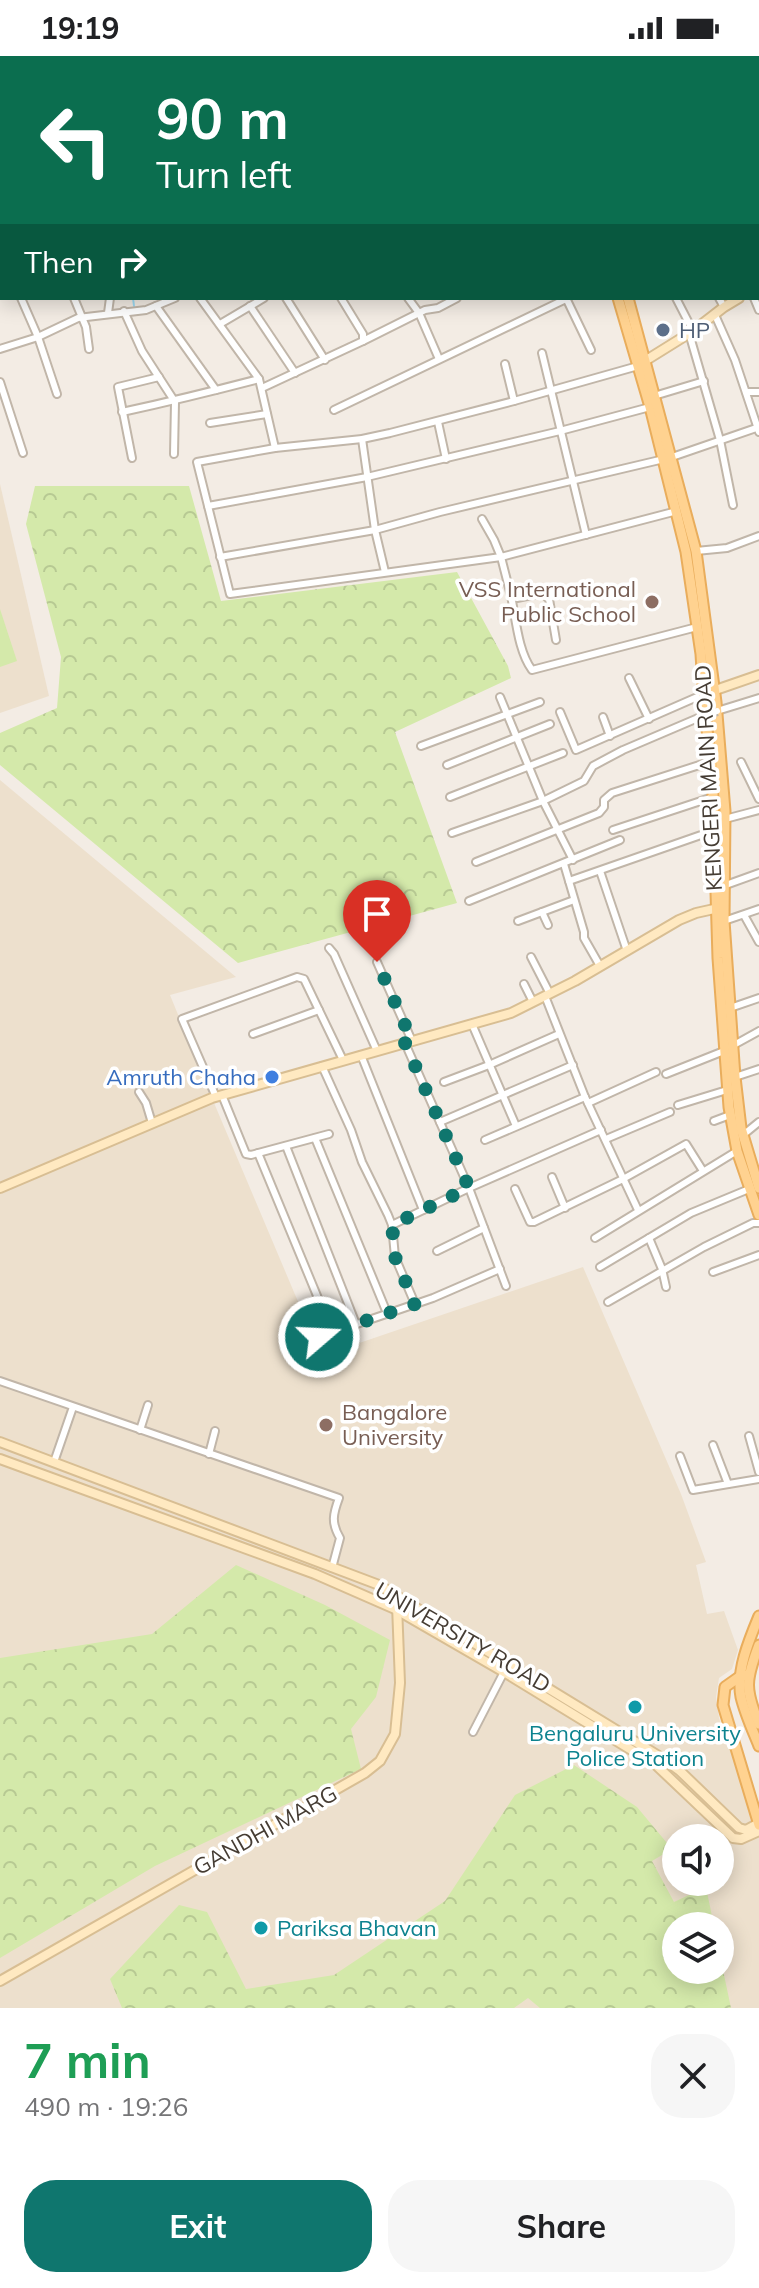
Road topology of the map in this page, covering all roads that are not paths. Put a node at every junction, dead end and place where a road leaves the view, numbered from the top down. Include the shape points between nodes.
1 (22, 300) edge
2 (75, 300) edge
3 (110, 300) edge
4 (170, 300) edge
5 (202, 300) edge
6 (260, 300) edge
7 (287, 300) edge
8 (342, 300) edge
9 (409, 300) edge
10 (453, 300) edge
11 (563, 300) edge
12 (568, 300) edge
13 (619, 300) edge
14 (628, 300) edge
15 (677, 300) edge
16 (721, 302) edge
17 (156, 306) junction
18 (250, 306) junction
19 (124, 311) junction
20 (108, 313) junction
21 (419, 313) junction
22 (715, 315) junction
23 (83, 318) junction
24 (220, 324) junction
25 (691, 332) junction
26 (38, 337) junction
27 (363, 341) junction
28 (0, 349) edge
29 (89, 349) dead end
30 (591, 350) dead end
31 (542, 353) dead end
32 (439, 359) junction
33 (325, 360) junction
34 (642, 363) junction
35 (505, 364) dead end
36 (295, 373) junction
37 (159, 377) junction
38 (259, 379) junction
39 (704, 381) junction
40 (0, 382) edge
41 (262, 388) junction
42 (216, 390) junction
43 (552, 391) junction
44 (746, 392) junction
45 (759, 392) edge
46 (57, 394) dead end
47 (654, 396) junction
48 (514, 401) junction
49 (175, 402) junction
50 (650, 407) junction
51 (334, 410) dead end
52 (122, 412) junction
53 (267, 414) junction
54 (438, 422) junction
55 (210, 423) dead end
56 (759, 429) edge
57 (560, 431) junction
58 (362, 439) junction
59 (720, 440) junction
60 (275, 448) junction
61 (23, 453) dead end
62 (174, 454) dead end
63 (132, 458) dead end
64 (668, 458) junction
65 (446, 459) junction
66 (367, 477) junction
67 (573, 481) junction
68 (733, 505) dead end
69 (208, 506) junction
70 (677, 511) junction
71 (482, 519) dead end
72 (375, 530) junction
73 (586, 535) junction
74 (759, 536) edge
75 (696, 551) junction
76 (220, 557) junction
77 (501, 557) junction
78 (385, 572) junction
79 (511, 596) junction
80 (697, 627) junction
81 (556, 640) dead end
82 (759, 675) edge
83 (629, 678) dead end
84 (709, 693) junction
85 (500, 697) dead end
86 (759, 698) edge
87 (540, 702) dead end
88 (717, 711) junction
89 (560, 712) dead end
90 (508, 715) junction
91 (603, 717) dead end
92 (649, 719) junction
93 (550, 724) dead end
94 (610, 736) junction
95 (518, 737) junction
96 (421, 746) dead end
97 (563, 753) dead end
98 (712, 761) junction
99 (741, 762) dead end
100 (447, 765) dead end
101 (529, 766) junction
102 (450, 797) dead end
103 (713, 797) junction
104 (759, 799) edge
105 (543, 801) junction
106 (759, 810) edge
107 (725, 819) junction
108 (558, 830) junction
109 (613, 830) dead end
110 (452, 833) dead end
111 (715, 834) junction
112 (620, 840) dead end
113 (573, 860) junction
114 (476, 862) dead end
115 (564, 864) junction
116 (600, 871) junction
117 (759, 873) edge
118 (569, 881) junction
119 (719, 887) junction
120 (574, 900) junction
121 (469, 901) dead end
122 (720, 907) junction
123 (759, 909) edge
124 (542, 912) junction
125 (744, 915) junction
126 (518, 921) dead end
127 (724, 921) junction
128 (548, 925) dead end
129 (759, 942) edge
130 (329, 948) dead end
131 (627, 951) junction
132 (531, 957) dead end
133 (377, 962) dead end
134 (600, 966) junction
135 (524, 984) dead end
136 (548, 995) junction
137 (759, 998) edge
138 (533, 1002) junction
139 (730, 1008) junction
140 (319, 1010) junction
141 (472, 1024) junction
142 (759, 1031) edge
143 (253, 1034) dead end
144 (559, 1034) junction
145 (408, 1042) junction
146 (728, 1048) junction
147 (377, 1051) junction
148 (361, 1055) junction
149 (343, 1060) junction
150 (489, 1065) junction
151 (573, 1065) junction
152 (322, 1066) junction
153 (759, 1069) edge
154 (656, 1072) dead end
155 (666, 1074) dead end
156 (735, 1077) junction
157 (444, 1082) dead end
158 (727, 1090) junction
159 (139, 1092) dead end
160 (502, 1095) junction
161 (219, 1096) junction
162 (587, 1100) junction
163 (678, 1105) dead end
164 (670, 1112) dead end
165 (730, 1115) junction
166 (714, 1121) dead end
167 (440, 1122) junction
168 (759, 1122) edge
169 (152, 1123) junction
170 (516, 1126) junction
171 (601, 1130) junction
172 (329, 1134) dead end
173 (743, 1135) junction
174 (315, 1138) junction
175 (606, 1139) junction
176 (485, 1140) dead end
177 (286, 1146) junction
178 (737, 1151) junction
179 (258, 1153) junction
180 (703, 1171) junction
181 (552, 1177) dead end
182 (623, 1179) junction
183 (0, 1188) edge
184 (469, 1188) junction
185 (754, 1188) edge
186 (515, 1189) dead end
187 (565, 1208) junction
188 (423, 1210) junction
189 (638, 1210) junction
190 (759, 1215) edge
191 (759, 1223) edge
192 (392, 1225) junction
193 (484, 1228) junction
194 (595, 1238) dead end
195 (649, 1238) junction
196 (437, 1251) dead end
197 (759, 1255) edge
198 (600, 1267) dead end
199 (500, 1269) junction
200 (662, 1269) junction
201 (713, 1272) dead end
202 (506, 1286) dead end
203 (666, 1287) dead end
204 (608, 1302) dead end
205 (415, 1304) junction
206 (387, 1313) junction
207 (356, 1324) junction
208 (332, 1332) junction
209 (319, 1337) dead end
210 (0, 1381) edge
211 (148, 1405) dead end
212 (73, 1407) junction
213 (140, 1430) junction
214 (215, 1431) dead end
215 (749, 1436) dead end
216 (0, 1442) edge
217 (713, 1445) dead end
218 (209, 1454) junction
219 (680, 1456) dead end
220 (0, 1459) edge
221 (54, 1462) junction
222 (759, 1472) edge
223 (759, 1479) edge
224 (728, 1484) junction
225 (332, 1568) junction
226 (400, 1596) junction
227 (395, 1609) junction
228 (759, 1616) edge
229 (759, 1645) edge
230 (504, 1672) junction
231 (745, 1676) junction
232 (581, 1707) junction
233 (576, 1716) junction
234 (759, 1724) edge
235 (473, 1732) dead end
236 (759, 1746) edge
237 (713, 1802) junction
238 (705, 1810) junction
239 (759, 1826) edge
240 (0, 1981) edge

1 - 26 street
2 - 23 street
3 - 20 street
4 - 17 street
5 - 24 street
6 - 18 street
7 - 33 street
8 - 27 street
9 - 21 street
10 - 21 street
11 - 32 street
12 - 30 street
13 - 34 main road, KENGERI MAIN ROAD
14 - 34 main road, KENGERI MAIN ROAD
15 - 25 street
16 - 22 main road
17 - 19 street
17 - 42 street
18 - 24 street
18 - 36 street
19 - 20 street
19 - 37 street
20 - 23 street
21 - 27 street
21 - 32 street
22 - 25 main road
22 - 44 street
23 - 26 street
23 - 29 street
24 - 38 street
25 - 34 main road
25 - 39 street
26 - 28 street
26 - 46 street
27 - 33 street
31 - 43 street
32 - 51 street
33 - 36 street
34 - 43 street
34 - 47 main road, KENGERI MAIN ROAD
34 - 50 main road, KENGERI MAIN ROAD
35 - 48 street
36 - 41 street
37 - 49 street
37 - 52 street via 118,387
38 - 41 street
38 - 42 street
39 - 47 street
39 - 59 street
40 - 61 street
41 - 53 street
42 - 49 street
43 - 48 street
43 - 57 street
44 - 45 street
44 - 56 street
47 - 64 main road, KENGERI MAIN ROAD
48 - 54 street
49 - 52 street
49 - 62 street
50 - 57 street
50 - 64 main road, KENGERI MAIN ROAD
52 - 63 street
53 - 55 street
53 - 60 street
54 - 58 street
54 - 65 street
56 - 59 street
57 - 65 street
57 - 67 street
58 - 60 street
58 - 66 street
59 - 64 street
59 - 68 street
60 - 69 street via 197,462
64 - 67 street
64 - 70 main road, KENGERI MAIN ROAD
64 - 75 main road, KENGERI MAIN ROAD
65 - 66 street
66 - 69 street
66 - 72 street
67 - 72 street
67 - 73 street
69 - 76 street
70 - 73 street
70 - 80 main road, KENGERI MAIN ROAD
71 - 77 street
72 - 76 street
72 - 78 street
73 - 77 street
74 - 75 street via 727,548
75 - 84 main road, KENGERI MAIN ROAD
76 - 78 street via 230,594
77 - 78 street
77 - 79 street
79 - 80 street via 532,670
79 - 81 street via 547,595
80 - 84 main road, KENGERI MAIN ROAD
82 - 84 main road
83 - 92 street
84 - 88 main road, KENGERI MAIN ROAD
84 - 92 street
84 - 98 main road, KENGERI MAIN ROAD
85 - 90 street
86 - 88 street
87 - 90 street
88 - 105 street, bridge via 623,750 593,766 584,781
88 - 107 main road, KENGERI MAIN ROAD
89 - 94 street via 576,750
90 - 95 street
90 - 96 street
91 - 94 street
92 - 94 street
93 - 95 street
95 - 100 street
95 - 101 street
97 - 101 street
98 - 103 main road, KENGERI MAIN ROAD
98 - 108 street via 612,793 599,813
99 - 104 street
101 - 102 street
101 - 105 street
103 - 109 street
103 - 111 main road, KENGERI MAIN ROAD
105 - 108 street
105 - 110 street
106 - 107 street
107 - 119 main road, KENGERI MAIN ROAD
108 - 113 street
108 - 114 street
111 - 116 street
111 - 119 main road, KENGERI MAIN ROAD
112 - 113 street
113 - 115 street
115 - 118 street
115 - 121 street
116 - 118 street
116 - 131 street
117 - 119 street
118 - 120 street
119 - 122 main road, KENGERI MAIN ROAD
120 - 124 street
120 - 134 street via 584,938
122 - 127 main road, KENGERI MAIN ROAD
122 - 131 main road via 679,920
122 - 146 main road, KENGERI MAIN ROAD
123 - 125 street
124 - 126 street
124 - 128 street
125 - 127 street
125 - 129 street
127 - 139 main road, KENGERI MAIN ROAD
130 - 147 street
131 - 134 main road
132 - 136 street
133 - 145 street
134 - 136 main road
135 - 138 street
136 - 138 main road
136 - 144 street
137 - 139 street
138 - 141 main road
139 - 146 main road, KENGERI MAIN ROAD
140 - 143 street
140 - 149 street
140 - 161 street via 300,977 182,1019
141 - 145 main road
141 - 150 street
142 - 146 street
144 - 150 street
144 - 151 street
145 - 147 main road
145 - 167 street
146 - 155 street
146 - 156 main road, KENGERI MAIN ROAD
146 - 158 main road, KENGERI MAIN ROAD
147 - 148 main road
148 - 149 main road
148 - 188 street
149 - 152 main road
150 - 157 street
150 - 160 street
151 - 160 street
151 - 162 street
152 - 161 main road
152 - 192 street
153 - 156 street
154 - 162 street
156 - 173 main road, KENGERI MAIN ROAD
158 - 163 street
158 - 165 main road, KENGERI MAIN ROAD
159 - 169 street
160 - 167 street
160 - 170 street
161 - 169 main road
161 - 179 street via 243,1150
162 - 170 street
162 - 171 street
164 - 175 street
165 - 166 street
165 - 178 main road, KENGERI MAIN ROAD
167 - 184 street
168 - 173 street
169 - 183 main road
170 - 176 street
171 - 175 street
171 - 184 street
172 - 174 street
173 - 185 main road, KENGERI MAIN ROAD
174 - 177 street
174 - 206 street
175 - 182 street
177 - 179 street
177 - 207 street
178 - 180 street
178 - 185 main road, KENGERI MAIN ROAD
179 - 208 street
180 - 182 street via 686,1144
180 - 189 street
181 - 187 street
182 - 187 street
182 - 189 street
184 - 188 street
184 - 193 street
185 - 190 main road, KENGERI MAIN ROAD
185 - 195 street via 691,1213
186 - 187 street via 530,1222
188 - 192 street
189 - 194 street
191 - 200 street
192 - 205 street via 395,1257
193 - 196 street
193 - 199 street
195 - 198 street
195 - 200 street
197 - 201 street
199 - 202 street
199 - 205 street
200 - 203 street
200 - 204 street
205 - 206 street
206 - 207 street
207 - 208 street
208 - 209 street
210 - 212 street
211 - 213 street
212 - 213 street
212 - 221 street
213 - 218 street
214 - 218 street
215 - 222 street
216 - 221 main road, UNIVERSITY ROAD
217 - 224 street
218 - 225 street via 339,1498 332,1515 340,1538
219 - 224 street via 693,1490
220 - 227 main road, UNIVERSITY ROAD via 315,1574
221 - 225 main road, UNIVERSITY ROAD
223 - 224 street
225 - 226 main road, UNIVERSITY ROAD
226 - 227 main road, GANDHI MARG
226 - 232 main road, UNIVERSITY ROAD
227 - 230 main road, UNIVERSITY ROAD
227 - 240 main road, GANDHI MARG via 400,1683 395,1734 380,1761
228 - 231 main road
229 - 231 main road
230 - 233 main road, UNIVERSITY ROAD
230 - 235 street
231 - 234 main road
231 - 236 main road via 741,1696
231 - 239 main road via 725,1687 723,1705
232 - 233 main road
232 - 237 main road, UNIVERSITY ROAD via 662,1758
233 - 238 main road, UNIVERSITY ROAD via 656,1765
237 - 238 main road
237 - 239 main road, UNIVERSITY ROAD via 739,1828
238 - 239 main road, UNIVERSITY ROAD via 733,1838 741,1839

